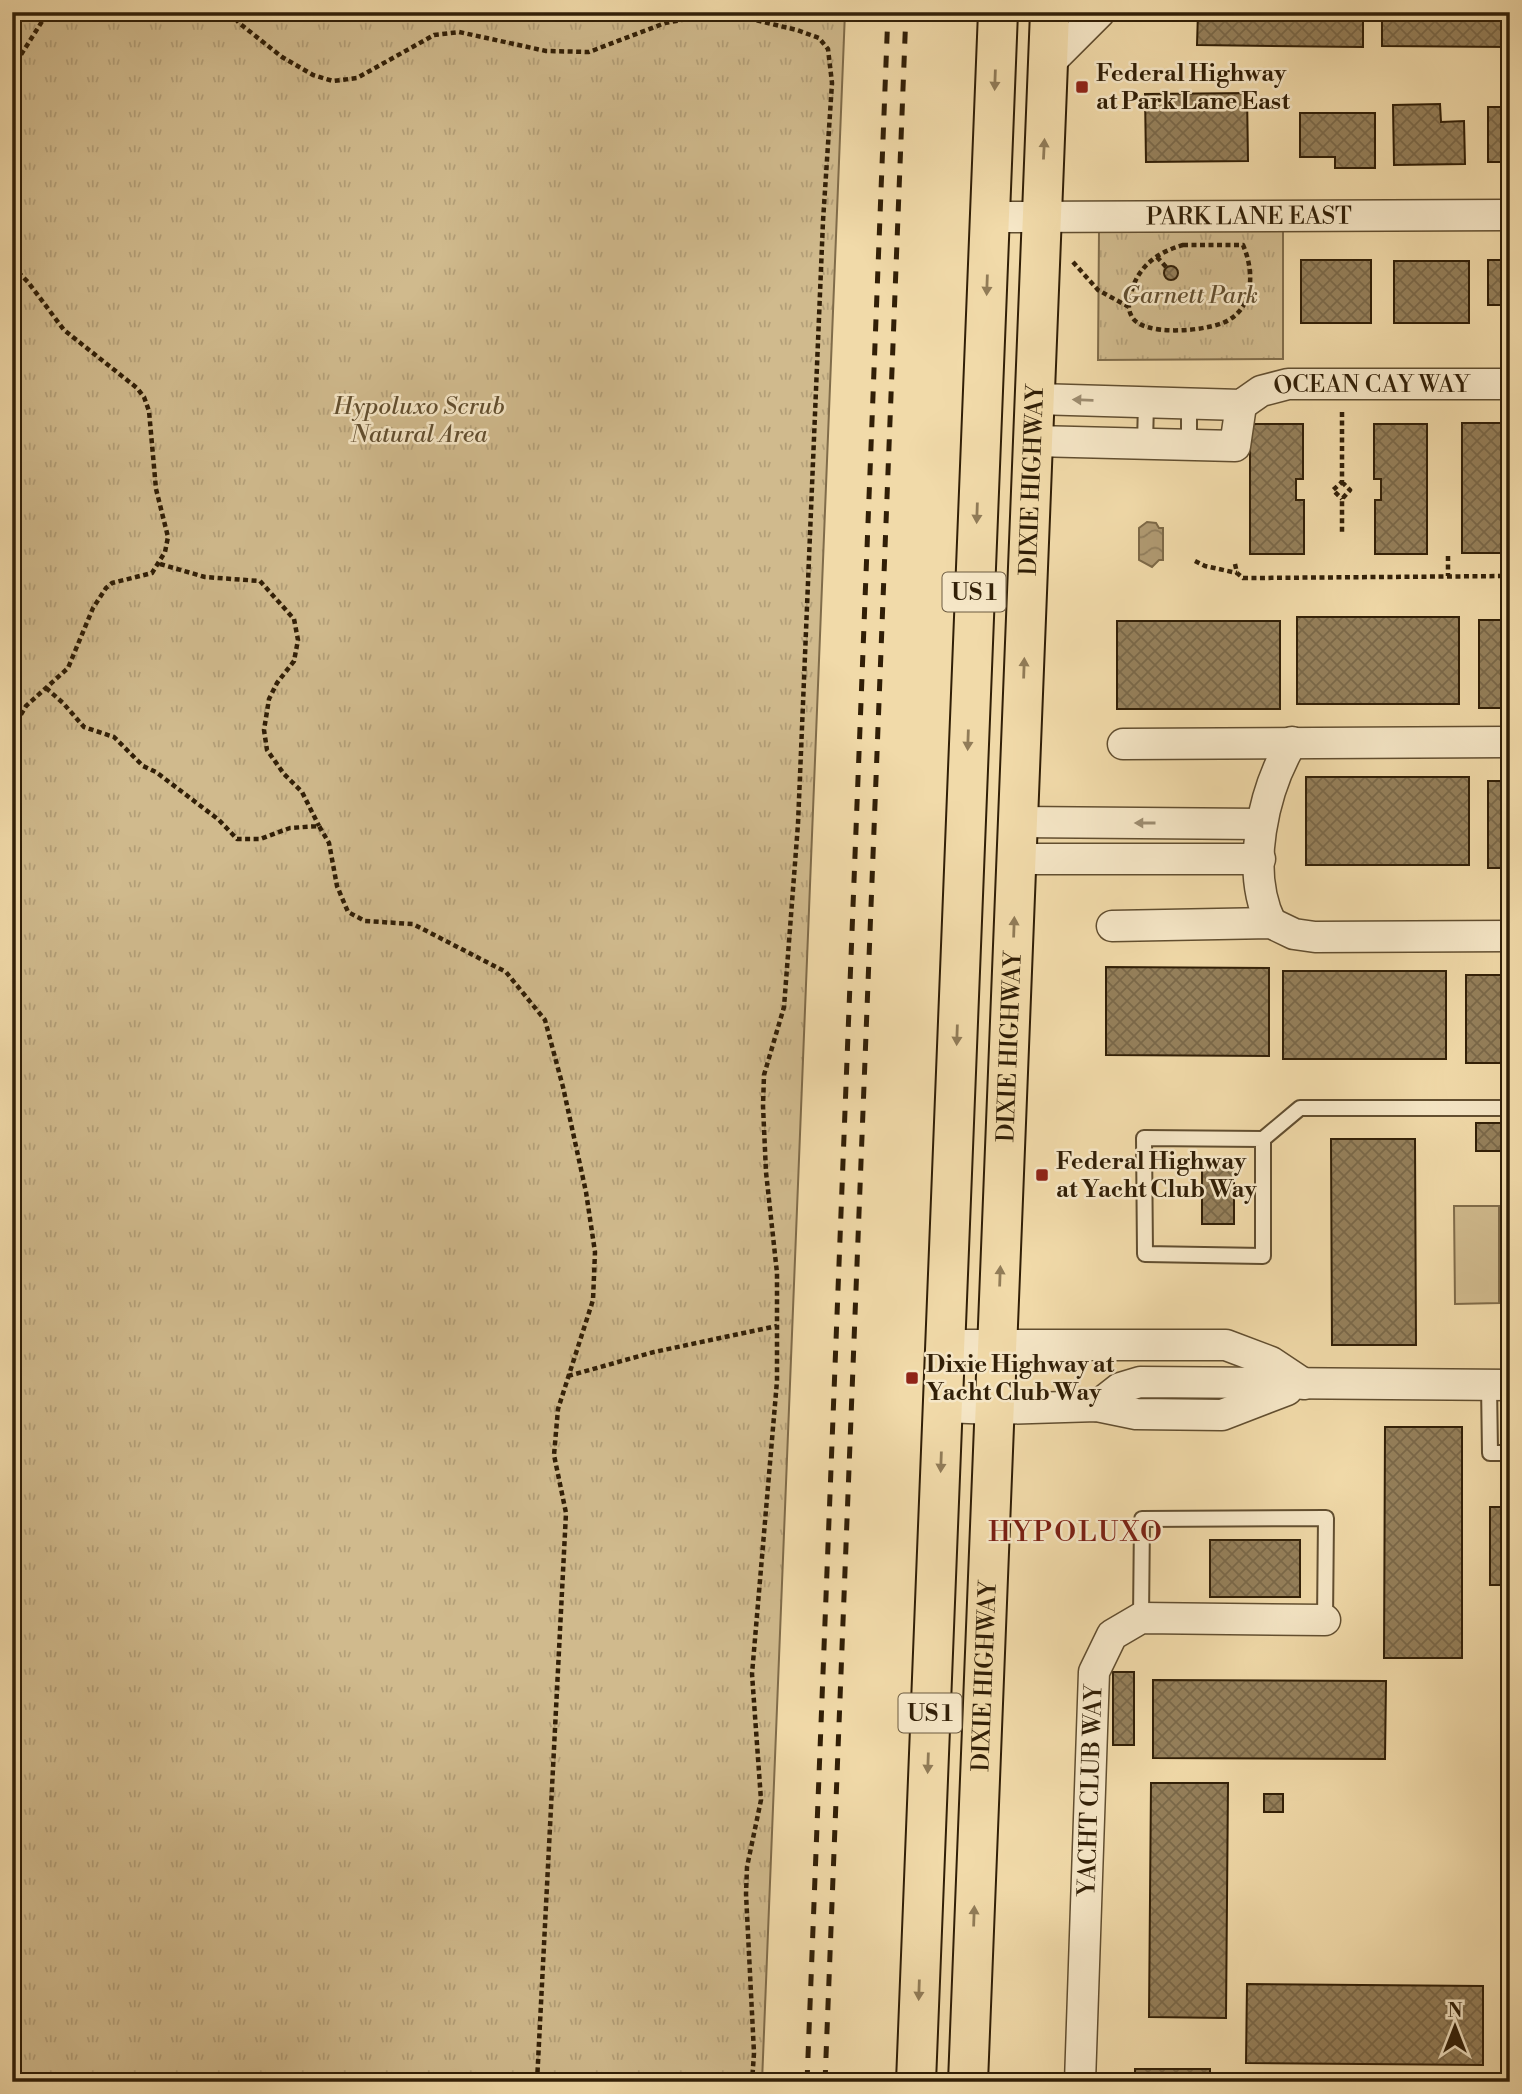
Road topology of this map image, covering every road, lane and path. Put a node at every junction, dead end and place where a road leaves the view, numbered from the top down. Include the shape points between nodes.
1 (48, 12) edge
2 (230, 12) edge
3 (998, 12) edge
4 (1050, 12) edge
5 (1100, 12) edge
6 (1048, 64) junction
7 (12, 69) edge
8 (1510, 215) edge
9 (990, 217) junction
10 (1041, 218) junction
11 (1157, 257) junction
12 (1071, 258) dead end
13 (12, 266) edge
14 (1167, 268) dead end
15 (1129, 306) junction
16 (1510, 384) edge
17 (1035, 399) junction
18 (1146, 403) junction
19 (1189, 404) junction
20 (1241, 405) junction
21 (1342, 412) dead end
22 (1034, 441) junction
23 (1145, 443) junction
24 (1189, 444) junction
25 (1342, 482) junction
26 (1342, 499) junction
27 (1342, 535) dead end
28 (1448, 556) dead end
29 (1195, 561) dead end
30 (160, 564) junction
31 (1235, 564) dead end
32 (1237, 573) junction
33 (1448, 576) junction
34 (1510, 576) edge
35 (46, 688) junction
36 (12, 730) edge
37 (1292, 742) junction
38 (1510, 742) edge
39 (1123, 744) dead end
40 (1261, 824) junction
41 (319, 826) junction
42 (1017, 840) junction
43 (1185, 841) junction
44 (1260, 859) junction
45 (1271, 923) junction
46 (1112, 926) dead end
47 (1510, 936) edge
48 (1510, 1108) edge
49 (1263, 1139) junction
50 (778, 1326) junction
51 (944, 1345) junction
52 (997, 1345) junction
53 (1174, 1345) junction
54 (567, 1377) junction
55 (1170, 1382) junction
56 (1304, 1384) junction
57 (1499, 1385) edge
58 (1097, 1406) junction
59 (943, 1407) junction
60 (995, 1409) junction
61 (1166, 1415) junction
62 (1510, 1453) edge
63 (1141, 1619) junction
64 (1325, 1620) joint
65 (537, 2082) edge
66 (752, 2082) edge
67 (915, 2082) edge
68 (968, 2082) edge
69 (1080, 2082) edge

1 - 7 path
2 - 50 path via 282,57 333,81 357,78 434,35 459,32 546,51 589,52 665,23 709,15 797,30 819,38 828,49 832,83 798,824 784,1007 764,1075
3 -> 9 main road, DIXIE HIGHWAY / US 1
4 - 6 main road, DIXIE HIGHWAY / US 1
5 - 6 street
10 -> 6 main road, DIXIE HIGHWAY / US 1
8 - 10 street, PARK LANE EAST
9 - 10 street, PARK LANE EAST
9 -> 51 main road, DIXIE HIGHWAY / US 1
10 - 17 main road, DIXIE HIGHWAY / US 1
11 - 14 path
11 - 15 path via 1136,279
11 - 15 path via 1183,245 1243,245 1251,273 1244,303 1229,320 1184,330 1137,323
12 - 15 path via 1098,290
13 - 30 path via 64,330 144,397 156,489 168,537
16 - 20 street, OCEAN CAY WAY via 1288,384 1261,391
18 -> 17 street, OCEAN CAY WAY
17 - 22 main road, DIXIE HIGHWAY / US 1
18 - 19 street, OCEAN CAY WAY
18 - 23 lane
19 - 20 street, OCEAN CAY WAY
19 - 24 lane
20 - 24 street, OCEAN CAY WAY via 1235,446
21 - 25 path
22 - 23 street, OCEAN CAY WAY
42 -> 22 main road, DIXIE HIGHWAY / US 1
23 - 24 street, OCEAN CAY WAY
25 - 26 path via 1334,490
25 - 26 path via 1350,490
26 - 27 path
28 - 33 path
29 - 32 path
30 - 35 path via 152,573 106,588 68,668
30 - 41 path via 205,577 260,581 295,619 294,661 277,682 264,730 267,750 302,792
31 - 32 path
32 - 33 path via 1243,578
33 - 34 path
35 - 36 path via 26,706
35 - 41 path via 84,727 114,737 237,839 260,839 290,828
37 - 38 street
37 - 39 street
37 - 40 street via 1271,786
40 - 43 street
40 - 44 street
41 - 54 path via 329,843 337,886 348,912 365,921 413,924 506,972 545,1020 595,1252 593,1300
42 - 43 street
52 -> 42 main road, DIXIE HIGHWAY / US 1
43 - 44 street
44 - 45 street via 1262,902
45 - 46 street
45 - 47 street via 1315,937
48 - 49 lane via 1300,1108
49 - 49 lane via 1144,1138 1145,1254 1263,1256
50 - 54 path via 654,1352
50 - 66 path via 778,1381 752,1674 761,1800 746,1880
51 - 52 street
51 - 59 main road, DIXIE HIGHWAY / US 1
52 - 53 street
52 - 60 main road, DIXIE HIGHWAY / US 1
53 - 55 street
53 - 56 street via 1226,1345 1271,1363
54 - 65 path via 558,1409 554,1455 566,1513
55 - 56 street
55 - 58 street via 1140,1382 1120,1388
55 - 61 street
56 - 57 street
56 - 61 street via 1222,1415
57 - 62 lane via 1490,1453
58 - 60 street
58 - 61 street
59 - 60 street
59 -> 67 main road, DIXIE HIGHWAY / US 1
68 -> 60 main road, DIXIE HIGHWAY / US 1
63 - 64 street
63 - 64 lane via 1142,1519 1326,1518
63 - 69 street, YACHT CLUB WAY via 1112,1635 1094,1672

